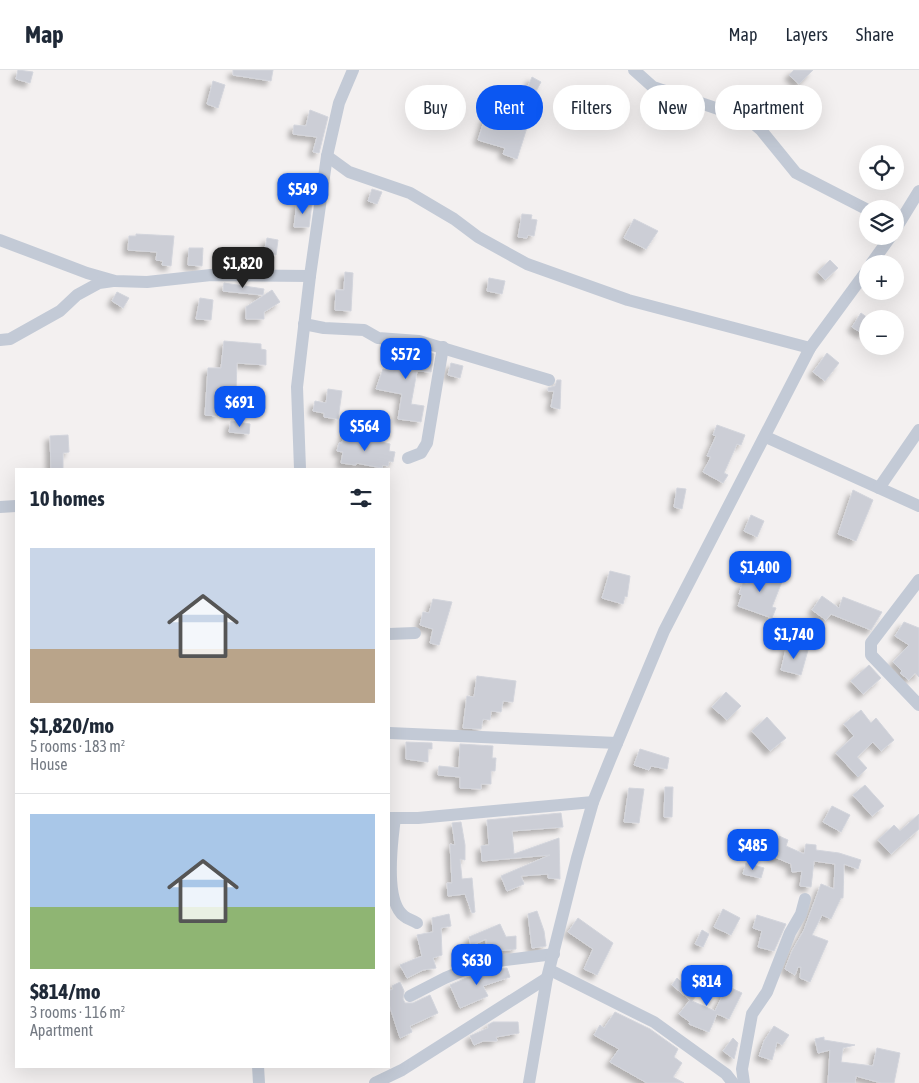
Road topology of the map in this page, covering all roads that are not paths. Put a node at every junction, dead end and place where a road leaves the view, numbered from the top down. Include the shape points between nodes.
1 (352, 70) edge
2 (634, 70) edge
3 (327, 156) junction
4 (919, 192) edge
5 (859, 206) edge
6 (904, 214) edge
7 (0, 240) edge
8 (310, 276) junction
9 (116, 281) junction
10 (859, 281) edge
11 (304, 324) junction
12 (0, 340) edge
13 (443, 348) junction
14 (810, 348) junction
15 (549, 380) dead end
16 (919, 430) edge
17 (766, 437) junction
18 (408, 458) dead end
19 (300, 468) edge
20 (879, 488) junction
21 (15, 506) edge
22 (919, 506) edge
23 (0, 507) edge
24 (919, 580) edge
25 (415, 633) dead end
26 (390, 634) edge
27 (919, 705) edge
28 (390, 733) edge
29 (617, 743) junction
30 (593, 802) junction
31 (392, 818) edge
32 (805, 899) dead end
33 (417, 922) dead end
34 (554, 954) junction
35 (548, 974) junction
36 (410, 996) dead end
37 (258, 1068) edge
38 (259, 1083) edge
39 (375, 1083) edge
40 (529, 1083) edge
41 (734, 1083) edge
42 (744, 1083) edge

1 - 3 street via 339,103
2 - 5 street via 653,87 748,119 796,173
3 - 8 street
3 - 14 street via 349,172 410,193 527,264 628,300
4 - 6 street
7 - 9 street
8 - 9 street via 212,275 147,282
8 - 11 street
9 - 12 street via 99,283 77,295 60,311 10,339
10 - 14 street
11 - 13 street via 364,330 378,338 419,341
11 - 19 street via 297,387
13 - 15 street
13 - 18 street via 427,443 421,453
14 - 17 street
16 - 20 street
17 - 20 street
17 - 29 street via 664,631
20 - 22 street
21 - 23 street
24 - 27 street via 871,643 871,655
25 - 26 street
28 - 29 street
29 - 30 street
30 - 31 street
30 - 34 street
31 - 33 street via 396,904 402,915
32 - 42 street via 767,992 752,1014 742,1069
34 - 35 street
34 - 36 street via 481,964
35 - 39 street via 417,1061
35 - 40 street
35 - 41 street via 654,1022
37 - 38 street

